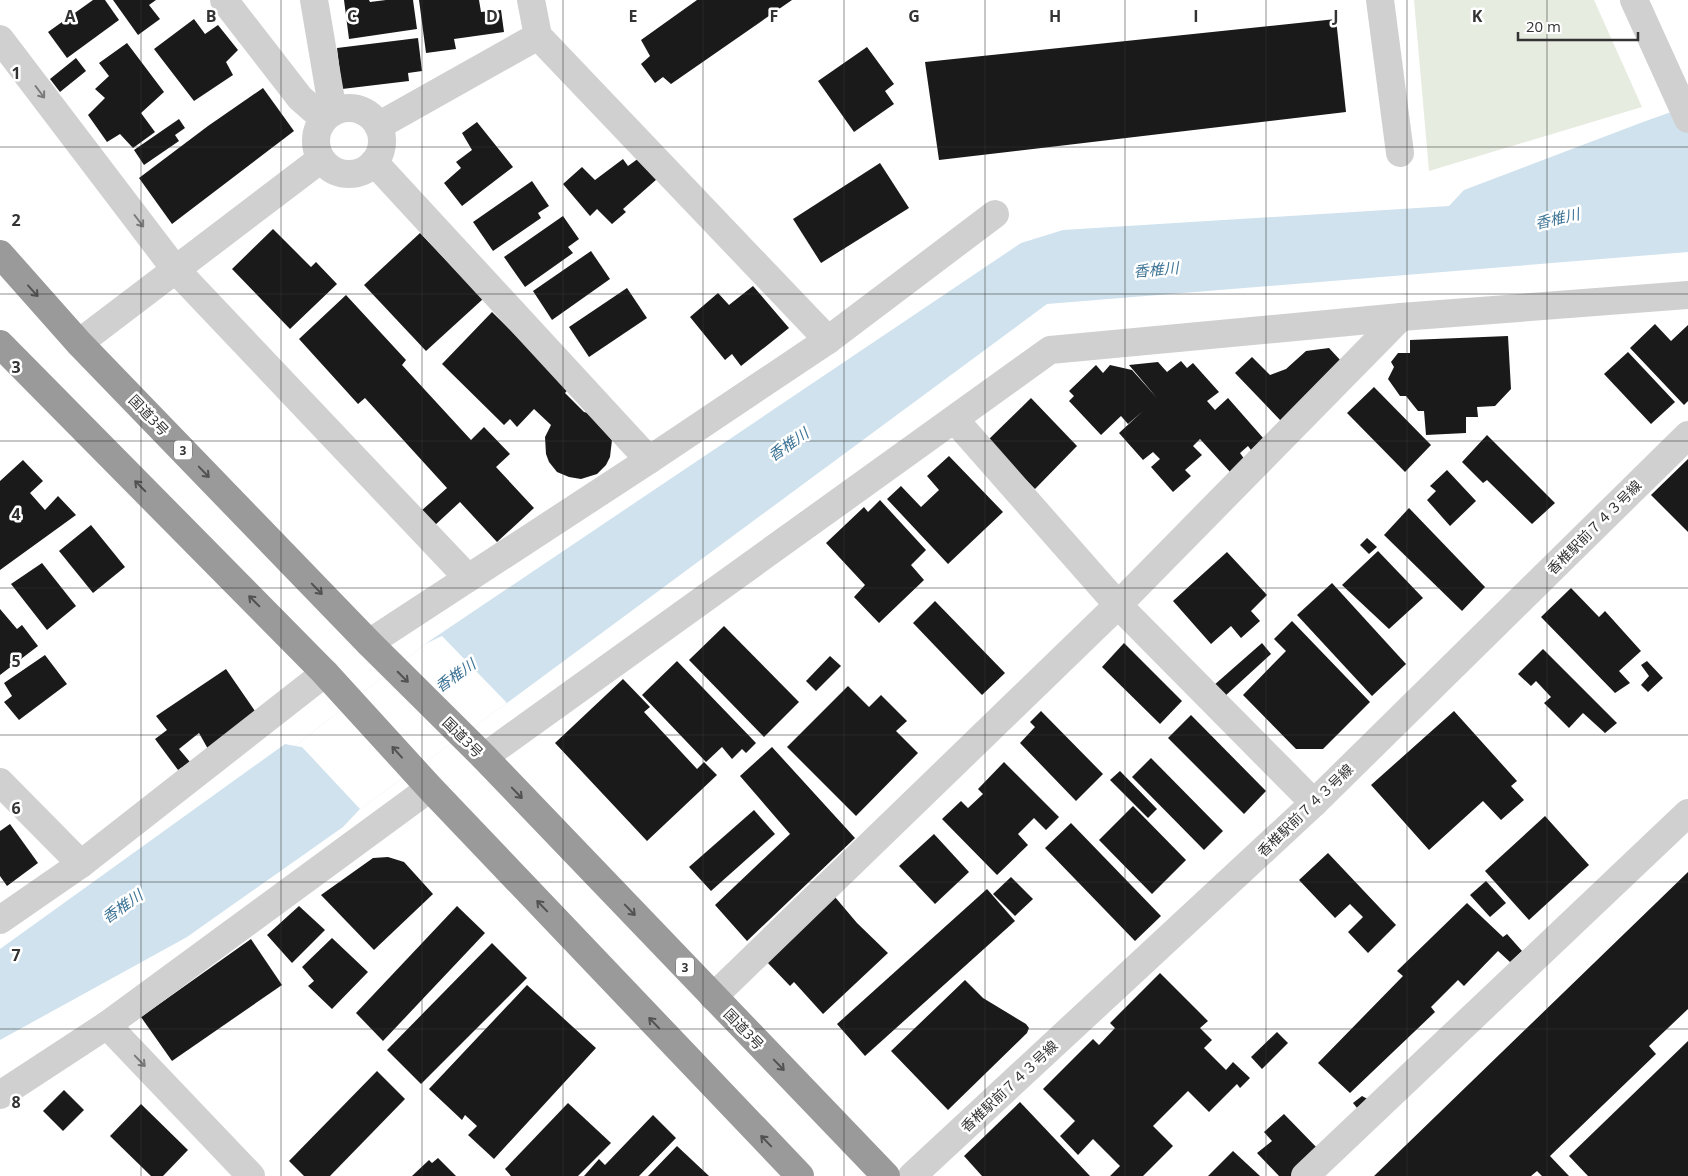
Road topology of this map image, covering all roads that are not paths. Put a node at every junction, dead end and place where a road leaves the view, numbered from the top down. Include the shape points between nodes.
1 (224, 0) edge
2 (314, 0) edge
3 (531, 0) edge
4 (1380, 0) edge
5 (1634, 0) edge
6 (538, 36) junction
7 (0, 39) edge
8 (1684, 109) edge
9 (329, 116) junction
10 (378, 126) junction
11 (1400, 153) dead end
12 (321, 159) junction
13 (374, 162) junction
14 (995, 214) dead end
15 (0, 254) edge
16 (175, 269) junction
17 (1688, 295) edge
18 (1401, 317) junction
19 (828, 340) junction
20 (79, 343) junction
21 (0, 344) edge
22 (955, 420) junction
23 (1688, 435) edge
24 (649, 460) junction
25 (468, 578) junction
26 (1118, 605) junction
27 (369, 643) junction
28 (326, 673) junction
29 (484, 757) junction
30 (0, 782) edge
31 (430, 788) junction
32 (1314, 803) junction
33 (1688, 813) edge
34 (80, 864) junction
35 (0, 920) edge
36 (713, 996) junction
37 (107, 1025) junction
38 (0, 1095) edge
39 (251, 1176) edge
40 (800, 1176) edge
41 (886, 1176) edge
42 (912, 1176) edge
43 (1306, 1176) edge

1 - 9 street via 300,98
2 - 9 street
3 - 6 street
4 - 11 street
5 - 8 street
6 - 10 street
6 - 19 street
7 -> 16 street
9 - 10 street via 342,109 353,108 372,117
9 - 12 street via 318,128 316,139
10 - 13 street via 382,145
12 - 13 street via 337,172 347,174 362,171
12 - 16 street
13 - 24 street
14 - 19 street
15 -> 20 highway, 国道3号 / 3
16 - 20 street
16 - 25 street
17 - 18 street
18 - 22 street via 1050,350
18 - 26 street
19 - 24 street
20 -> 27 highway, 国道3号 / 3
28 -> 21 highway
22 - 26 street
22 - 29 street
23 - 32 street, 香椎駅前７４３号線
24 - 25 street
25 - 27 street
26 - 32 street
26 - 36 street
27 -> 29 highway, 国道3号 / 3
31 -> 28 highway
28 - 34 street
29 -> 36 highway, 国道3号 / 3
30 - 34 street
31 - 37 street
40 -> 31 highway
32 - 42 street, 香椎駅前７４３号線
33 - 43 street
34 - 35 street
36 -> 41 highway, 国道3号 / 3
37 - 38 street
37 -> 39 street

